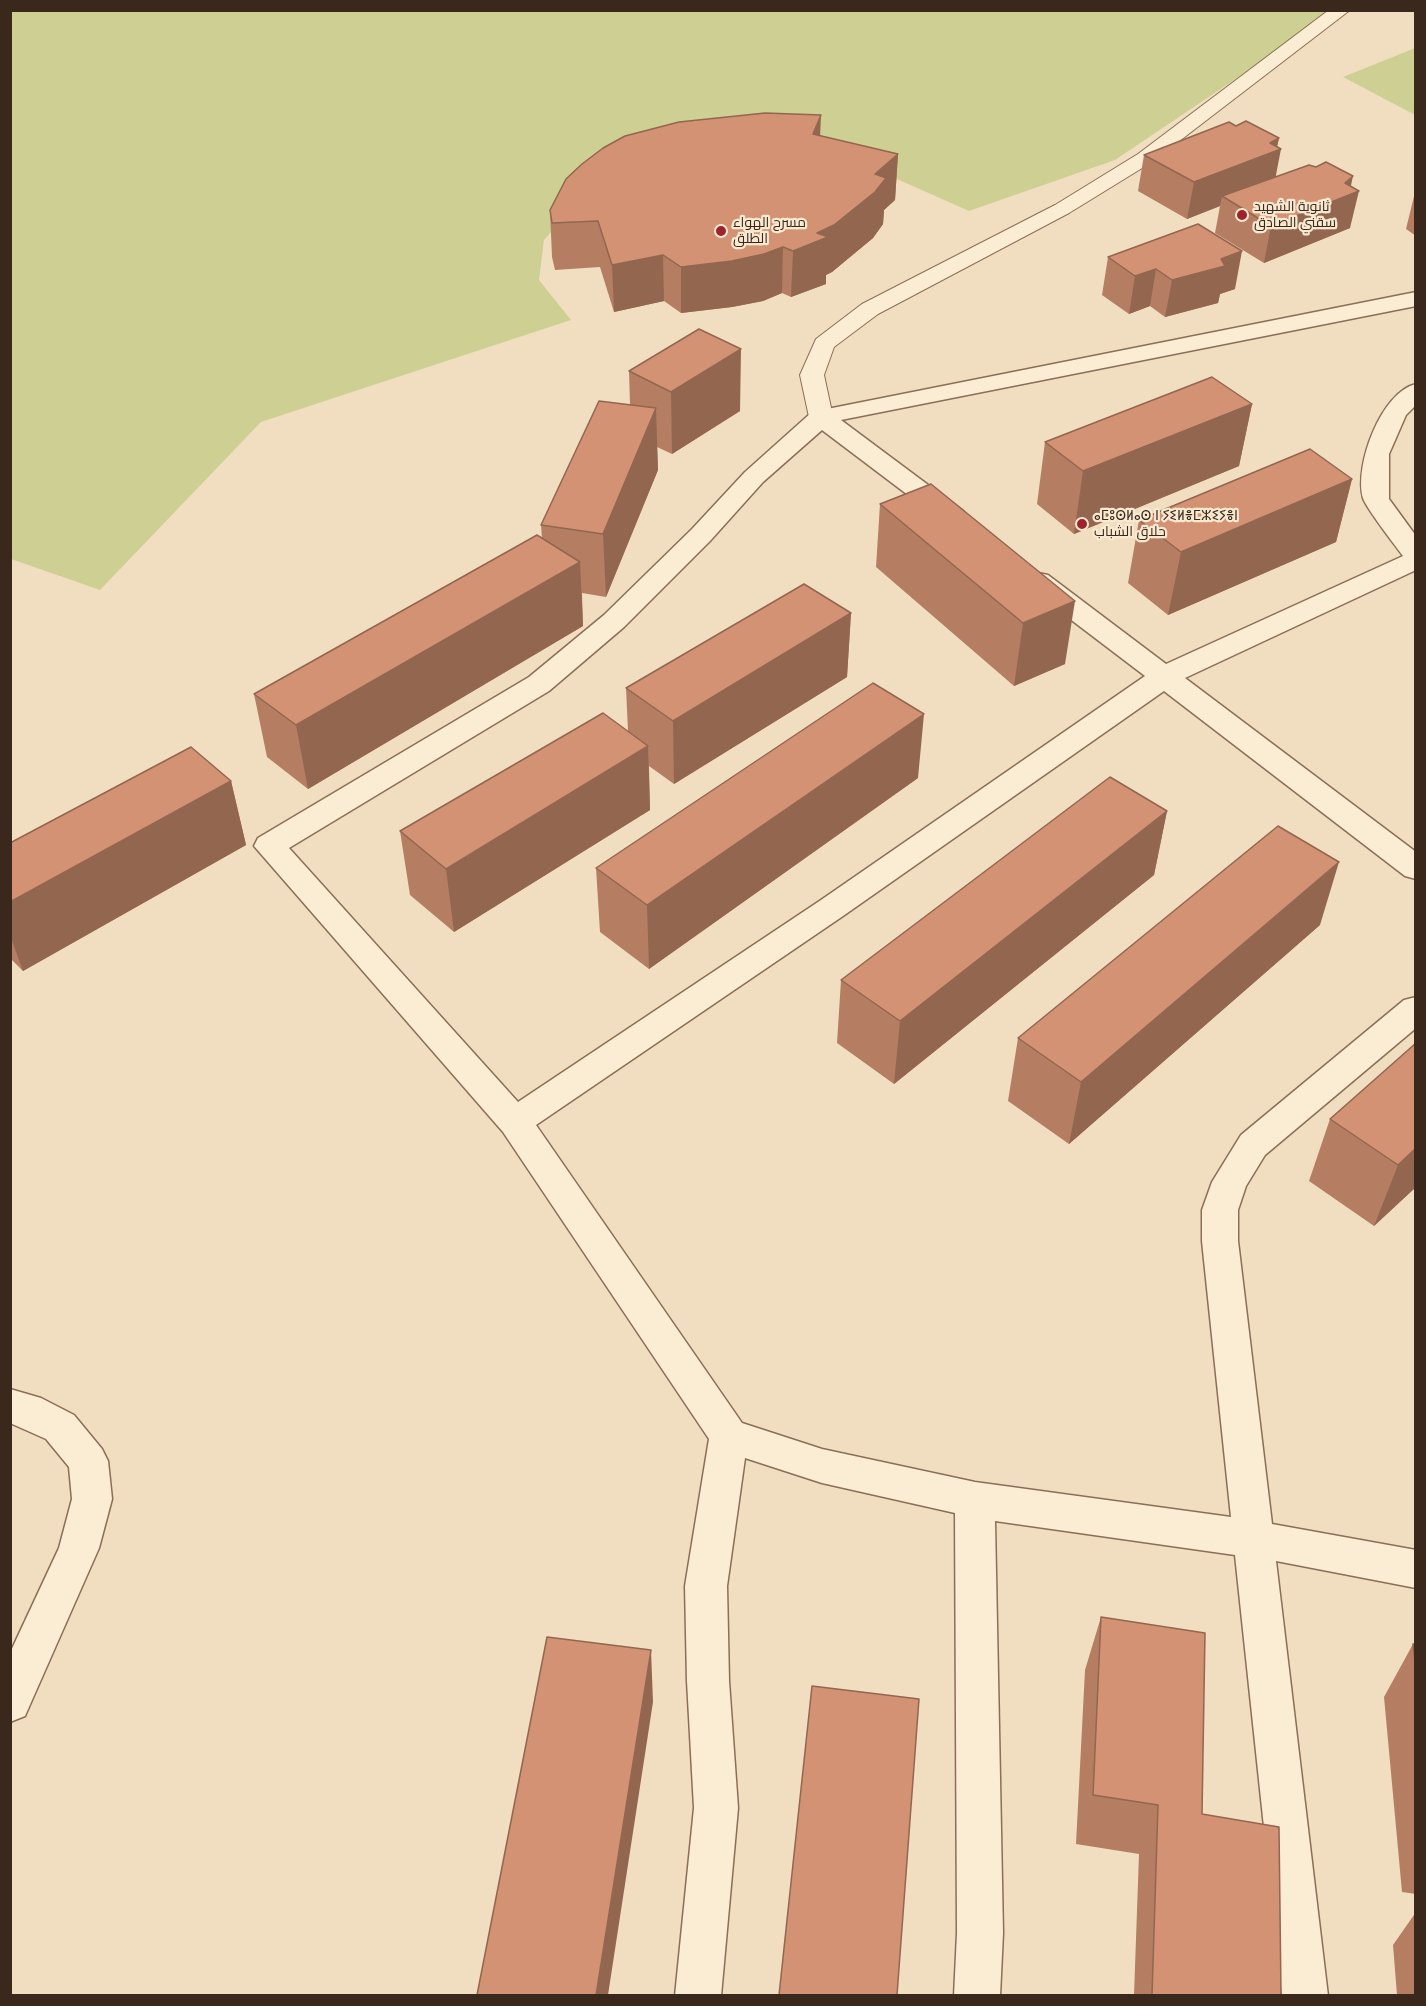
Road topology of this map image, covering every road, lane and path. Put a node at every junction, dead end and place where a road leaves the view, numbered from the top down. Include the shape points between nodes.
1 (1341, 10) edge
2 (1416, 299) edge
3 (1416, 392) edge
4 (821, 417) junction
5 (974, 532) edge
6 (1416, 558) edge
7 (1022, 568) edge
8 (1165, 676) junction
9 (1416, 868) edge
10 (1416, 1010) edge
11 (515, 1122) junction
12 (10, 1406) edge
13 (729, 1436) junction
14 (975, 1500) junction
15 (1255, 1539) junction
16 (1416, 1569) edge
17 (10, 1702) edge
18 (698, 1995) edge
19 (977, 1995) edge
20 (1305, 1995) edge

1 - 4 lane via 1145,158 1062,209 870,309 824,344 812,375
2 - 4 street
3 - 6 street via 1395,412 1376,454 1376,499
4 - 5 street
4 - 11 street via 754,477 614,621 539,684 269,846
6 - 8 street
7 - 8 street
8 - 9 street
8 - 11 street via 822,915
10 - 15 street via 1253,1145 1230,1182 1220,1210 1220,1241
11 - 13 street
12 - 17 street via 60,1427 88,1461 92,1499 79,1548
13 - 14 street via 822,1466
13 - 18 street via 706,1586 716,1808
14 - 15 street
14 - 19 street via 980,1933
15 - 16 street
15 - 20 street

